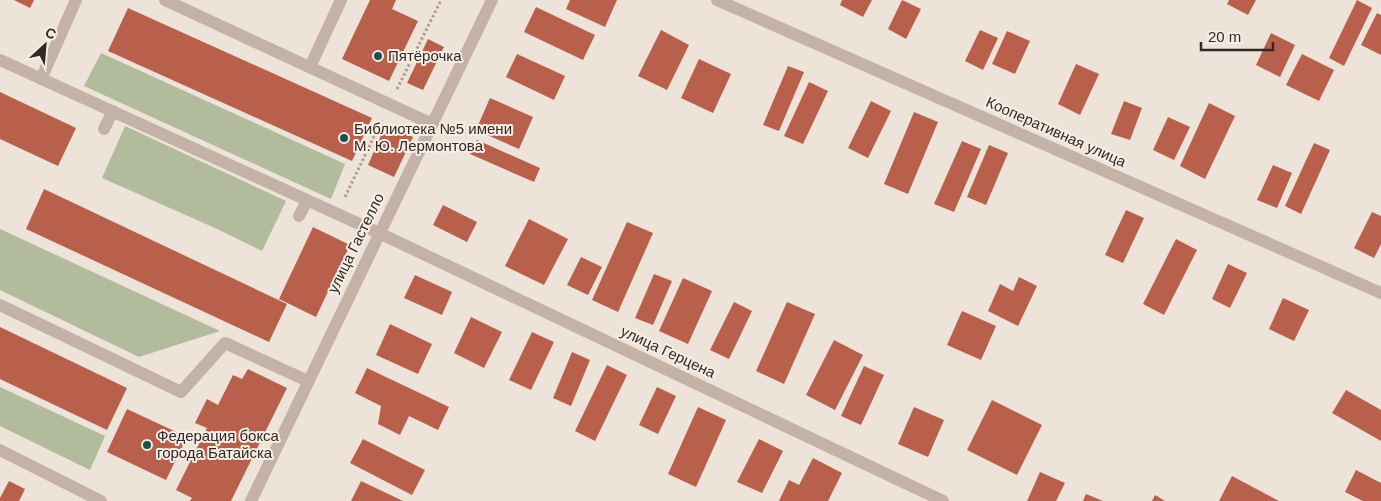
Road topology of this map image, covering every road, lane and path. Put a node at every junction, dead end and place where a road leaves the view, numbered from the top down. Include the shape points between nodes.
1 (76, 0) edge
2 (165, 0) edge
3 (341, 0) edge
4 (492, 0) edge
5 (717, 0) edge
6 (0, 60) edge
7 (310, 67) junction
8 (40, 79) junction
9 (113, 111) junction
10 (432, 124) junction
11 (104, 129) dead end
12 (307, 201) junction
13 (299, 216) dead end
14 (379, 233) junction
15 (1381, 293) edge
16 (0, 305) edge
17 (308, 382) junction
18 (0, 450) edge
19 (101, 501) edge
20 (251, 501) edge
21 (943, 501) edge

1 - 8 street
2 - 7 street
3 - 7 street
4 - 10 street, улица Гастелло
5 - 15 street, Кооперативная улица
6 - 8 street, улица Герцена
7 - 10 street
8 - 9 street, улица Герцена
9 - 11 street
9 - 12 street, улица Герцена
10 - 14 street, улица Гастелло
12 - 13 street
12 - 14 street, улица Герцена
14 - 17 street, улица Гастелло
14 - 21 street, улица Герцена
16 - 17 street via 181,392 225,343
17 - 20 street, улица Гастелло
18 - 19 street

